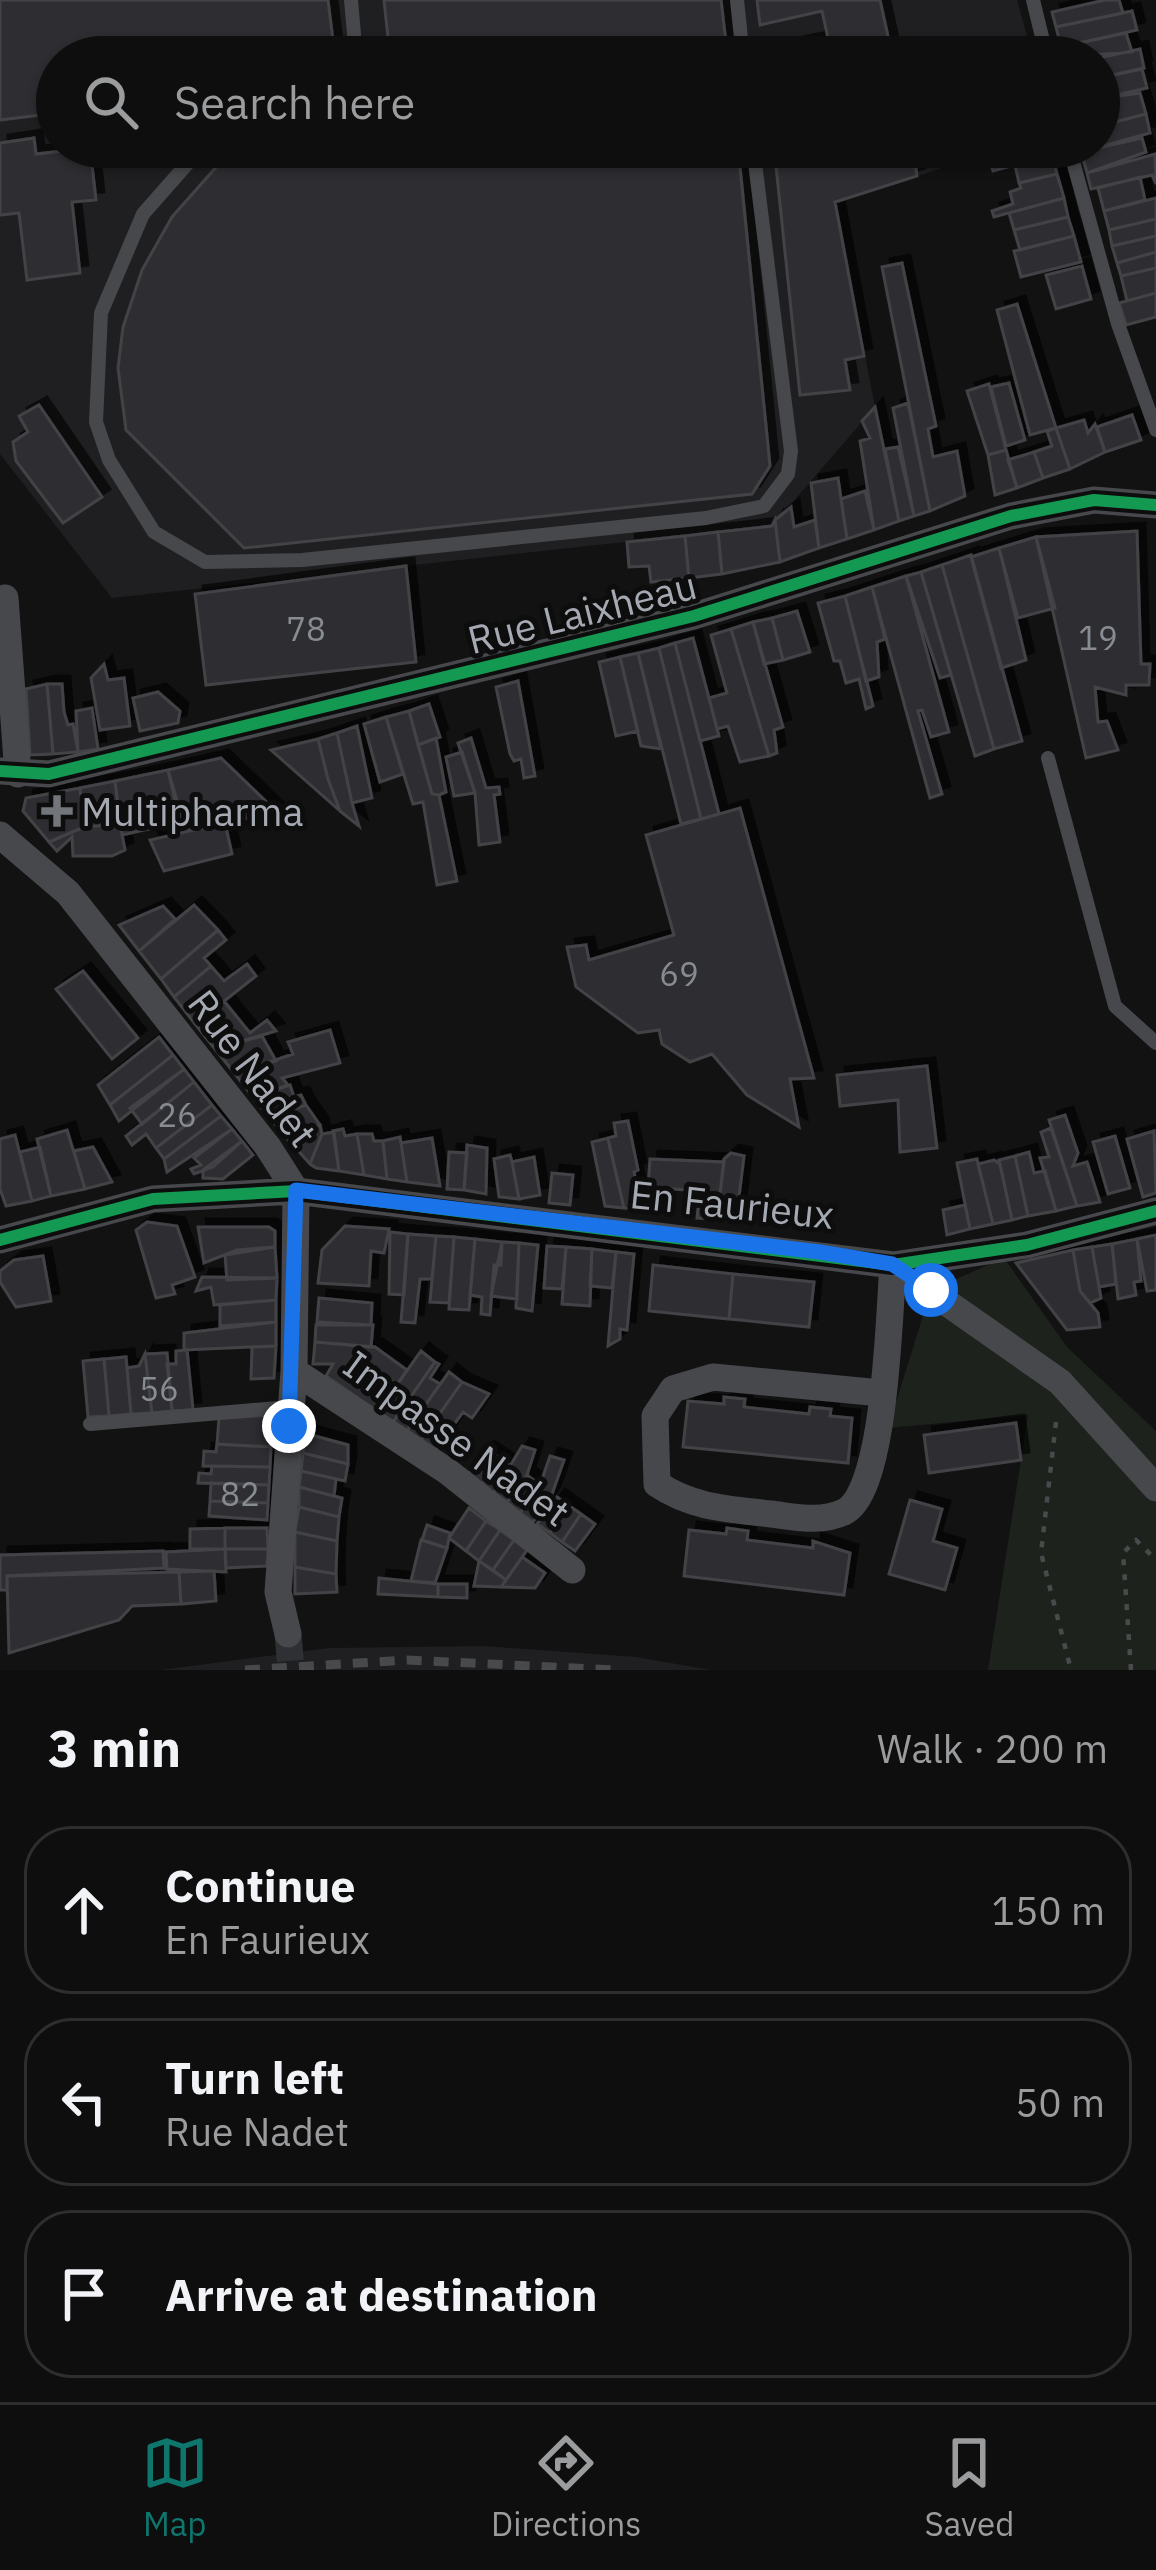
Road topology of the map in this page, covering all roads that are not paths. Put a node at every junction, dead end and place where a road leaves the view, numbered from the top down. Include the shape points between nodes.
1 (351, 0) edge
2 (737, 0) edge
3 (1033, 0) edge
4 (354, 36) edge
5 (741, 36) edge
6 (1042, 36) edge
7 (183, 168) edge
8 (756, 168) edge
9 (1075, 168) edge
10 (1156, 430) edge
11 (1156, 505) edge
12 (4, 598) dead end
13 (1048, 758) dead end
14 (7, 774) edge
15 (0, 835) edge
16 (1156, 1043) edge
17 (296, 1190) junction
18 (1156, 1211) edge
19 (0, 1240) edge
20 (892, 1264) junction
21 (294, 1371) junction
22 (881, 1394) junction
23 (290, 1407) junction
24 (89, 1424) dead end
25 (1156, 1488) edge
26 (572, 1570) dead end
27 (288, 1634) tunnel mouth

1 - 4 lane
2 - 5 lane
3 - 6 lane
7 - 8 lane via 142,214 101,313 96,422 109,460 154,532 205,562 326,558 764,506 788,474 790,451
9 - 10 lane
11 - 14 street, Rue Laixheau via 1094,500 1011,516 694,616 49,774
12 - 14 street
13 - 16 lane via 1115,1006
15 - 17 street, Rue Nadet via 68,893
17 - 19 street, En Faurieux via 154,1199
17 - 20 street, En Faurieux
17 - 21 street, Rue Nadet
18 - 20 street, En Faurieux via 1028,1245
20 - 22 street
20 - 25 street via 1060,1382
21 - 23 street, Rue Nadet
21 - 26 street, Impasse Nadet via 447,1471
22 - 22 street via 713,1377 673,1389 655,1416 657,1484 686,1504 820,1520 849,1510 871,1482
23 - 24 lane
23 - 27 street, Rue Nadet via 278,1592

